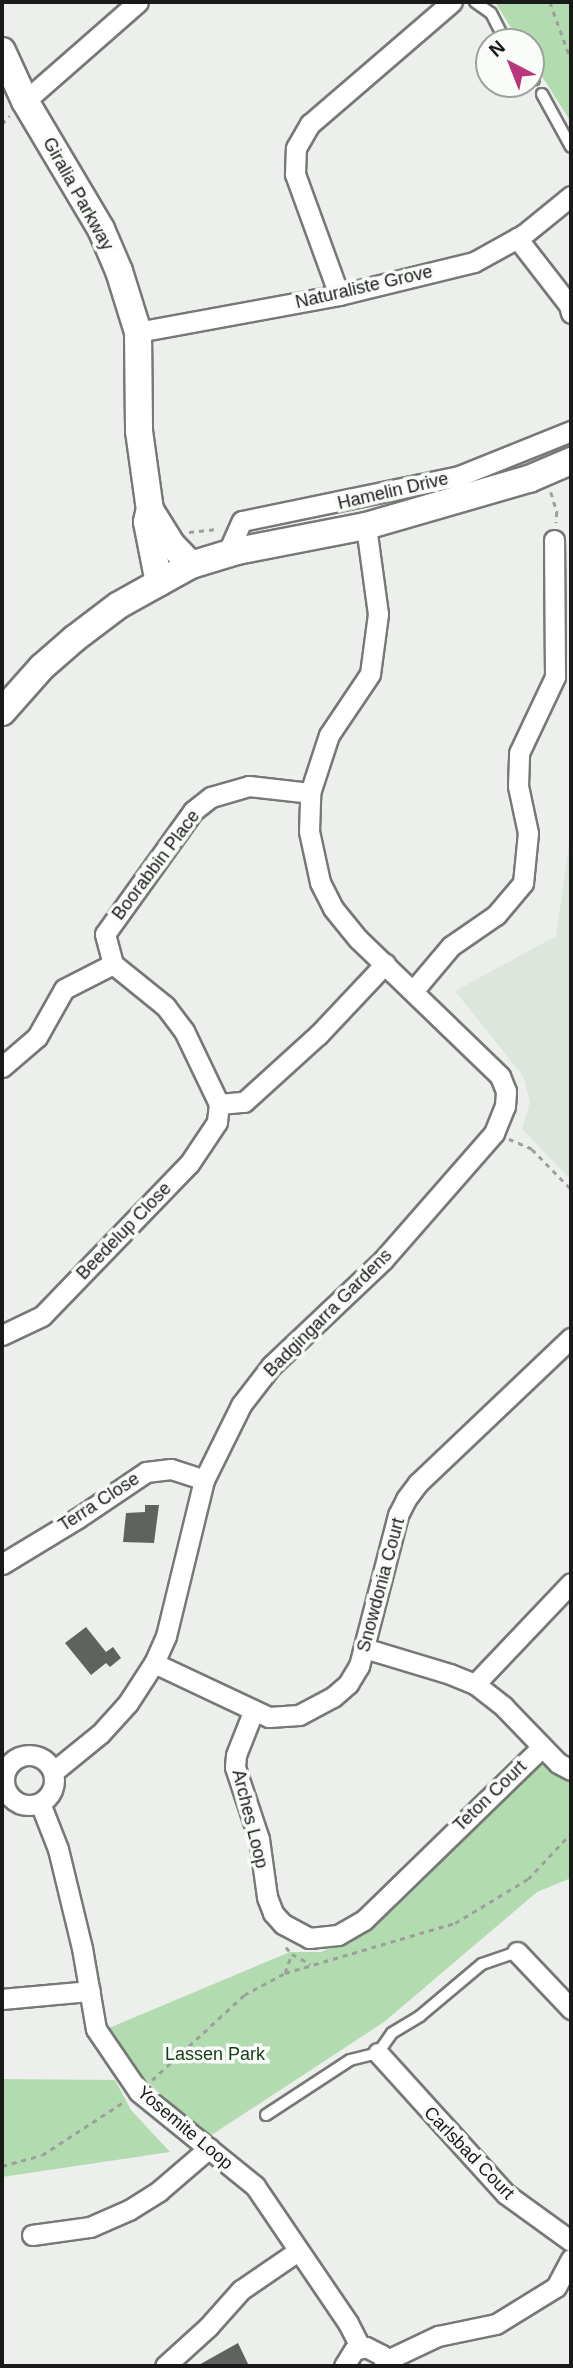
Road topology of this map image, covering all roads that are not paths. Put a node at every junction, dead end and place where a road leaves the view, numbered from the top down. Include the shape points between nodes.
1 (138, 2) edge
2 (452, 2) edge
3 (475, 2) edge
4 (499, 28) edge
5 (2, 51) edge
6 (544, 98) edge
7 (25, 101) junction
8 (571, 147) edge
9 (571, 196) edge
10 (517, 238) junction
11 (339, 295) junction
12 (571, 313) edge
13 (138, 332) junction
14 (571, 431) edge
15 (571, 461) edge
16 (150, 510) junction
17 (366, 526) junction
18 (554, 540) road end
19 (226, 554) junction
20 (191, 565) junction
21 (159, 583) junction
22 (2, 712) edge
23 (310, 793) junction
24 (113, 964) junction
25 (385, 964) junction
26 (413, 991) junction
27 (2, 1068) edge
28 (219, 1104) junction
29 (2, 1335) edge
30 (571, 1338) edge
31 (204, 1480) junction
32 (2, 1564) edge
33 (571, 1583) edge
34 (364, 1648) junction
35 (154, 1663) junction
36 (474, 1684) junction
37 (253, 1712) junction
38 (542, 1746) junction
39 (571, 1770) edge
40 (53, 1772) junction
41 (3, 1787) edge
42 (40, 1803) junction
43 (438, 1846) joint
44 (516, 1952) joint
45 (90, 1991) junction
46 (2, 1999) edge
47 (571, 2009) edge
48 (378, 2053) junction
49 (266, 2115) dead end
50 (209, 2148) junction
51 (32, 2235) dead end
52 (571, 2241) edge
53 (299, 2251) junction
54 (571, 2259) edge
55 (360, 2347) junction
56 (385, 2363) edge
57 (165, 2366) edge
58 (344, 2366) edge

1 - 7 street
2 - 11 street via 310,124 296,148 295,174
3 - 4 lane via 491,13
5 - 7 street, Giralia Parkway
6 - 8 lane
7 - 13 street, Giralia Parkway via 101,229
9 - 10 street, Naturaliste Grove
10 - 11 street, Naturaliste Grove via 474,262
10 - 12 street
11 - 13 street, Naturaliste Grove
13 - 16 street, Giralia Parkway via 139,431
14 - 19 street, Hamelin Drive via 459,476 242,522
15 - 17 street, Hamelin Drive
16 - 20 street, Giralia Parkway
16 - 21 street, Giralia Parkway via 147,522
17 - 19 street, Hamelin Drive
17 - 23 street, Badgingarra Gardens via 378,614 370,674 328,735
18 - 26 street via 555,677 519,753 518,786 528,833 523,883 496,915 451,946
19 - 20 street, Hamelin Drive
20 - 21 street, Hamelin Drive
21 - 22 street, Hamelin Drive via 119,605 74,639 41,667
23 - 24 street, Boorabbin Place via 249,786 211,797 193,811 105,934
23 - 25 street, Badgingarra Gardens via 309,831 325,896 341,920
24 - 27 street via 64,989 37,1037
24 - 28 street via 178,1022
25 - 26 street, Badgingarra Gardens
25 - 28 street via 318,1035 244,1102
26 - 31 street, Badgingarra Gardens via 500,1076 506,1091 505,1107 494,1133 383,1260 271,1366 241,1405
28 - 29 street, Beedelup Close via 217,1122 189,1164 42,1316
30 - 34 street, Snowdonia Court via 406,1499
31 - 32 street, Terra Close via 170,1469 146,1472
31 - 35 street, Badgingarra Gardens via 166,1636
33 - 36 street
34 - 36 street
34 - 37 street, Snowdonia Court via 348,1684 317,1708 284,1718
35 - 37 street, Snowdonia Court
35 - 40 street, Badgingarra Gardens via 128,1703 100,1734
36 - 38 street
37 - 43 street, Arches Loop via 235,1767 259,1839 267,1897 281,1931 324,1939 351,1930
38 - 39 street
38 - 43 street, Teton Court
40 - 41 street via 43,1759 26,1755 11,1763
40 - 42 street via 52,1790
41 - 42 street via 23,1805
42 - 45 street, Yosemite Loop via 58,1849
44 - 47 street
44 - 48 lane via 482,1964 392,2033
45 - 46 street
45 - 50 street, Yosemite Loop via 96,2029 139,2092
48 - 49 lane via 350,2060
48 - 52 street, Carlsbad Court via 506,2194
50 - 51 street via 129,2210 90,2227
50 - 53 street, Yosemite Loop via 255,2186
53 - 55 street, Yosemite Loop
53 - 57 street via 241,2290
54 - 56 street via 556,2287 496,2324 438,2336
55 - 56 street via 377,2351
55 - 58 street via 349,2354

